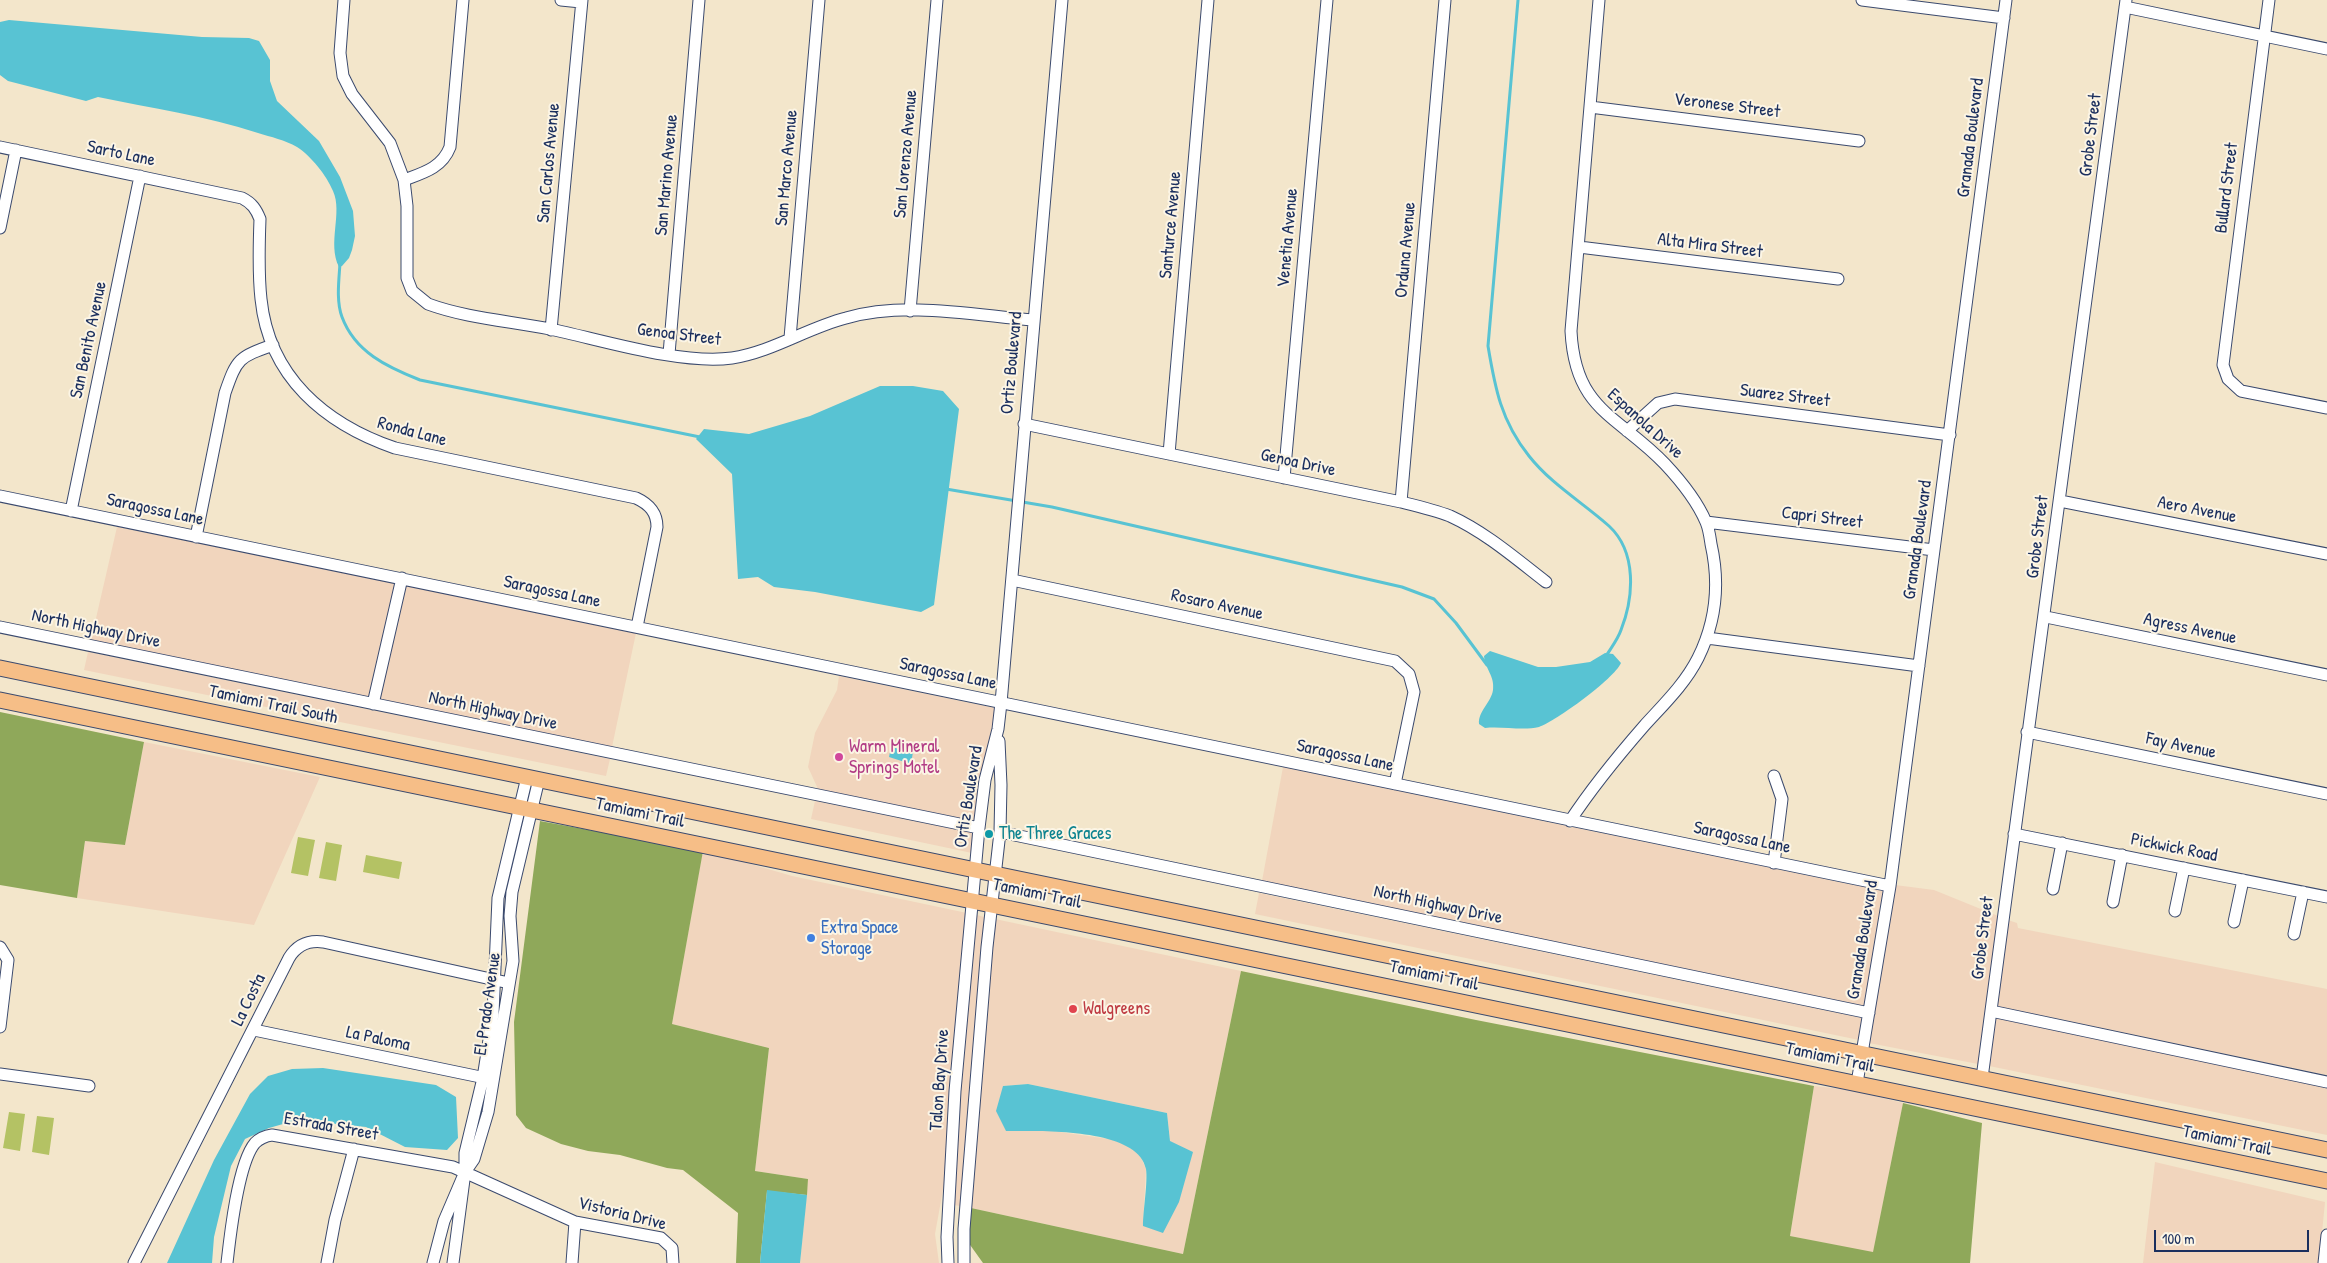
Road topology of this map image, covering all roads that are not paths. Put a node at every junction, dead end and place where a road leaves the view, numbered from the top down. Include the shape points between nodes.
1 (344, 0) edge
2 (463, 0) edge
3 (561, 0) edge
4 (699, 0) edge
5 (819, 0) edge
6 (937, 0) edge
7 (1062, 0) edge
8 (1208, 0) edge
9 (1327, 0) edge
10 (1445, 0) edge
11 (1599, 0) edge
12 (1862, 0) edge
13 (2006, 0) edge
14 (2269, 0) edge
15 (582, 1) edge
16 (2126, 4) edge
17 (2004, 18) junction
18 (2264, 35) junction
19 (2327, 49) edge
20 (1590, 107) junction
21 (1860, 141) dead end
22 (0, 147) edge
23 (16, 150) junction
24 (140, 176) junction
25 (404, 180) junction
26 (234, 196) joint
27 (0, 228) edge
28 (1579, 247) junction
29 (1838, 279) dead end
30 (910, 311) junction
31 (1034, 320) junction
32 (551, 330) junction
33 (790, 338) junction
34 (273, 345) junction
35 (668, 354) junction
36 (2327, 408) edge
37 (1024, 424) junction
38 (1627, 431) junction
39 (1950, 435) junction
40 (1169, 454) junction
41 (1284, 478) junction
42 (0, 496) edge
43 (2060, 500) junction
44 (1401, 502) junction
45 (71, 511) junction
46 (1706, 522) junction
47 (196, 537) junction
48 (1934, 550) junction
49 (2327, 554) edge
50 (402, 578) junction
51 (1012, 580) junction
52 (1546, 582) dead end
53 (2046, 617) junction
54 (0, 627) edge
55 (637, 627) junction
56 (1707, 638) junction
57 (1919, 666) junction
58 (0, 668) edge
59 (2327, 675) edge
60 (0, 700) edge
61 (1001, 703) junction
62 (373, 704) junction
63 (998, 729) junction
64 (2027, 732) junction
65 (1774, 776) dead end
66 (533, 778) junction
67 (1394, 784) junction
68 (2327, 794) edge
69 (526, 808) junction
70 (1570, 821) junction
71 (979, 828) junction
72 (1000, 832) junction
73 (2014, 834) junction
74 (2062, 843) junction
75 (2122, 855) junction
76 (1774, 863) junction
77 (2184, 868) junction
78 (977, 870) junction
79 (995, 874) junction
80 (2243, 880) junction
81 (1890, 886) junction
82 (2053, 889) dead end
83 (2304, 892) junction
84 (2327, 897) edge
85 (973, 900) junction
86 (2113, 902) dead end
87 (991, 904) junction
88 (497, 907) junction
89 (510, 908) junction
90 (2175, 911) dead end
91 (2234, 922) dead end
92 (2294, 934) dead end
93 (2, 948) edge
94 (496, 980) junction
95 (509, 983) junction
96 (1991, 1011) junction
97 (1869, 1013) junction
98 (0, 1027) edge
99 (254, 1030) junction
100 (1862, 1053) junction
101 (0, 1074) edge
102 (1982, 1078) junction
103 (489, 1079) junction
104 (1856, 1082) junction
105 (2327, 1082) edge
106 (89, 1086) dead end
107 (354, 1149) junction
108 (2327, 1150) edge
109 (465, 1172) junction
110 (2327, 1181) edge
111 (575, 1222) junction
112 (2327, 1235) edge
113 (2325, 1255) edge
114 (134, 1263) edge
115 (227, 1263) edge
116 (327, 1263) edge
117 (433, 1263) edge
118 (453, 1263) edge
119 (572, 1263) edge
120 (673, 1263) edge
121 (948, 1263) edge
122 (964, 1263) edge

1 - 25 street via 340,53 343,76 352,94 390,144
2 - 25 street via 450,148 435,167
3 - 15 street
4 - 35 street, San Marino Avenue
5 - 33 street, San Marco Avenue
6 - 30 street, San Lorenzo Avenue
7 - 31 street, Ortiz Boulevard
8 - 40 street, Santurce Avenue
9 - 41 street, Venetia Avenue
10 - 44 street, Orduna Avenue
11 - 20 street, Espanola Drive
12 - 17 street
13 - 17 street, Granada Boulevard
14 - 18 street, Bullard Street
15 - 32 street, San Carlos Avenue
16 - 18 street
16 - 43 street, Grobe Street
17 - 39 street, Granada Boulevard
18 - 19 street
18 - 36 street, Bullard Street via 2223,365 2234,386 2248,394
20 - 21 street, Veronese Street
20 - 28 street, Espanola Drive
22 - 23 street, Sarto Lane
23 - 24 street, Sarto Lane
23 - 27 street
24 - 26 street, Sarto Lane
24 - 45 street, San Benito Avenue
25 - 32 street, Genoa Street via 407,206 405,265 412,291 422,301 441,308
26 - 34 street, Ronda Lane via 248,201 260,219 261,300
28 - 29 street, Alta Mira Street
28 - 38 street, Espanola Drive via 1571,331 1575,362 1582,383 1596,405
30 - 31 street, Genoa Street
30 - 33 street, Genoa Street via 845,318
31 - 37 street, Ortiz Boulevard
32 - 35 street, Genoa Street
33 - 35 street, Genoa Street via 758,352 731,358
34 - 47 street via 245,355 232,371
34 - 55 street, Ronda Lane via 290,376 310,399 340,424 367,439 395,448 636,498 652,508 657,527
37 - 40 street, Genoa Drive
37 - 51 street, Ortiz Boulevard
38 - 39 street, Suarez Street via 1658,403 1675,399
38 - 46 street, Espanola Drive via 1682,483
39 - 48 street, Granada Boulevard
40 - 41 street, Genoa Drive
41 - 44 street, Genoa Drive
42 - 45 street, Saragossa Lane
43 - 49 street, Aero Avenue
43 - 53 street, Grobe Street
44 - 52 street, Genoa Drive via 1462,522
45 - 47 street, Saragossa Lane
46 - 48 street, Capri Street
46 - 56 street, Espanola Drive via 1717,583
47 - 50 street, Saragossa Lane
48 - 57 street, Granada Boulevard
50 - 55 street, Saragossa Lane
50 - 62 street
51 - 61 street, Ortiz Boulevard
51 - 67 street, Rosaro Avenue via 1386,658 1402,665 1409,674 1413,696
53 - 59 street, Agress Avenue
53 - 64 street, Grobe Street
54 - 62 street, North Highway Drive
55 - 61 street, Saragossa Lane
56 - 57 street
56 - 70 street, Espanola Drive via 1684,680 1597,780
57 - 81 street, Granada Boulevard
58 - 66 main road, Tamiami Trail South
60 - 69 main road
61 - 63 street, Ortiz Boulevard
61 - 67 street, Saragossa Lane
62 - 71 street, North Highway Drive
63 - 71 street, Ortiz Boulevard via 985,780
63 - 72 street, Ortiz Boulevard
64 - 68 street, Fay Avenue
64 - 73 street, Grobe Street
65 - 76 street via 1782,799
66 - 69 street
66 - 78 main road, Tamiami Trail
67 - 70 street, Saragossa Lane
69 - 85 main road, Tamiami Trail
69 - 88 street
69 - 89 street, El Prado Avenue
70 - 76 street, Saragossa Lane
71 - 78 street, Ortiz Boulevard
72 - 79 street, Ortiz Boulevard
72 - 97 street, North Highway Drive
73 - 74 street, Pickwick Road
73 - 96 street, Grobe Street
74 - 75 street, Pickwick Road
74 - 82 street
75 - 77 street, Pickwick Road
75 - 86 street
76 - 81 street, Saragossa Lane
77 - 80 street, Pickwick Road
77 - 90 street
78 - 79 main road, Tamiami Trail
78 - 85 street, Ortiz Boulevard
79 - 87 street, Ortiz Boulevard
79 - 100 main road, Tamiami Trail
80 - 83 street, Pickwick Road
80 - 91 street
81 - 97 street, Granada Boulevard
83 - 84 street, Pickwick Road
83 - 92 street
85 - 87 main road, Tamiami Trail
85 - 121 street, Talon Bay Drive via 955,1090
87 - 104 main road, Tamiami Trail
87 - 122 street, Talon Bay Drive via 964,1229
88 - 89 street
88 - 94 street
89 - 95 street, El Prado Avenue via 514,951
93 - 98 street via 8,968
94 - 95 street, La Costa
94 - 99 street, La Costa via 323,942 310,942 292,954
94 - 103 street
95 - 103 street, El Prado Avenue
96 - 102 street, Grobe Street
96 - 105 street
97 - 100 street, Granada Boulevard
99 - 103 street, La Paloma
99 - 114 street, La Costa
100 - 102 main road, Tamiami Trail
100 - 104 street, Granada Boulevard
101 - 106 street
102 - 108 main road, Tamiami Trail
103 - 109 street, El Prado Avenue via 480,1143
104 - 110 main road, Tamiami Trail
107 - 109 street, Estrada Street
107 - 115 street, Estrada Street via 275,1135 256,1142 242,1174
107 - 116 street
109 - 111 street, Vistoria Drive
109 - 117 street, El Prado Avenue via 444,1221
109 - 118 street
111 - 119 street
111 - 120 street, Vistoria Drive via 661,1238 672,1248
112 - 113 street

